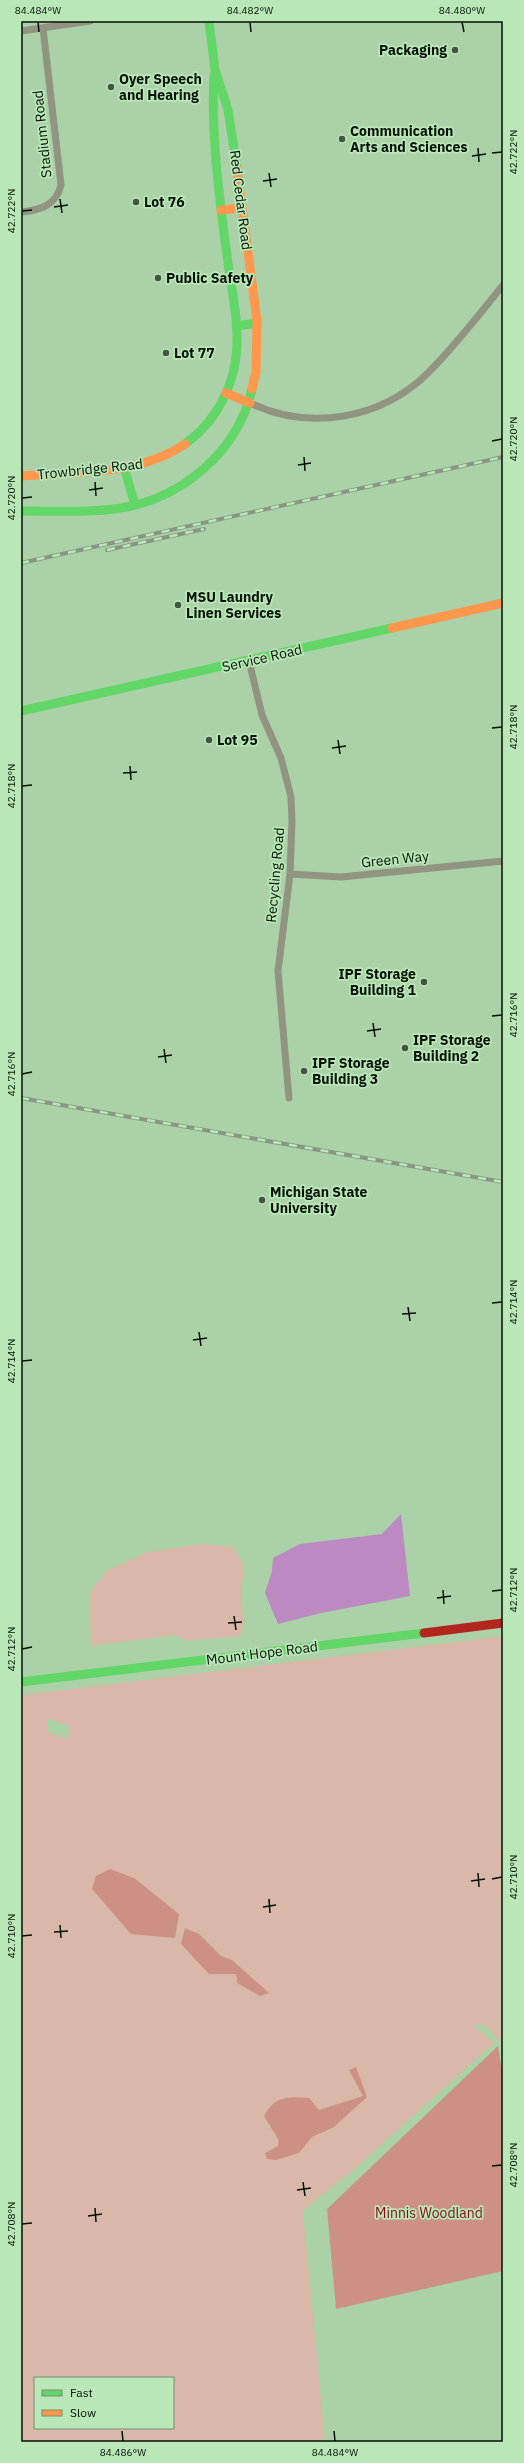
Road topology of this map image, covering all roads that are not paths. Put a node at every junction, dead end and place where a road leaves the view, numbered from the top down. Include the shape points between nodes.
1 (90, 21) edge
2 (209, 21) edge
3 (43, 28) junction
4 (21, 31) edge
5 (215, 70) junction
6 (242, 208) junction
7 (221, 210) junction
8 (21, 212) edge
9 (503, 285) edge
10 (258, 323) junction
11 (236, 326) junction
12 (226, 393) junction
13 (250, 403) junction
14 (124, 467) junction
15 (21, 476) edge
16 (135, 505) junction
17 (21, 511) edge
18 (503, 603) edge
19 (249, 661) junction
20 (21, 710) edge
21 (503, 861) edge
22 (290, 874) junction
23 (289, 1098) dead end
24 (503, 1623) edge
25 (21, 1682) edge

1 - 3 street
2 - 5 street, Red Cedar Road
3 - 4 street
3 - 8 street, Stadium Road via 61,185 54,200 44,208
5 - 6 street, Red Cedar Road via 228,110
5 - 7 street, Red Cedar Road via 212,126
6 - 7 street
6 - 10 street, Red Cedar Road
7 - 11 street, Red Cedar Road
9 - 13 street via 428,374 403,392 376,406 350,416 308,419 281,415
10 - 11 street
10 - 13 street, Red Cedar Road via 258,355
11 - 12 street, Red Cedar Road via 236,357
12 - 13 street
12 - 14 street, Trowbridge Road via 209,422 185,445 156,460
13 - 16 street via 232,438 205,468 172,491
14 - 15 street, Trowbridge Road
14 - 16 street
16 - 17 street via 109,509
18 - 19 street, Service Road
19 - 20 street, Service Road
19 - 22 street, Recycling Road via 262,715 281,758 289,791 292,821
21 - 22 street, Green Way via 341,877
22 - 23 street, Recycling Road via 278,971
24 - 25 street, Mount Hope Road

